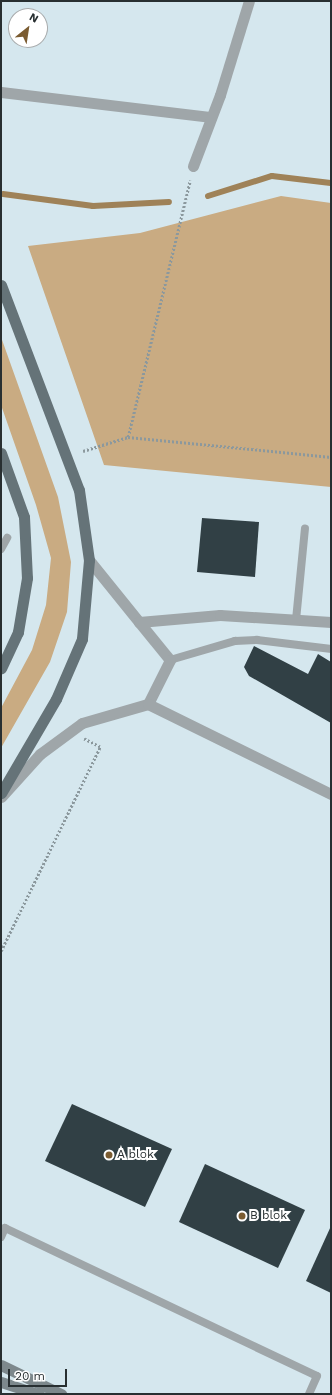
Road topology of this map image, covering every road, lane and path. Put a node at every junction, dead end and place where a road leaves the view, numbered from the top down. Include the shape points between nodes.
1 (249, 1) edge
2 (1, 92) edge
3 (210, 117) junction
4 (193, 166) joint
5 (1, 285) edge
6 (128, 437) junction
7 (83, 451) dead end
8 (1, 453) edge
9 (331, 457) edge
10 (305, 528) dead end
11 (7, 538) dead end
12 (1, 549) edge
13 (89, 560) junction
14 (296, 620) junction
15 (140, 622) junction
16 (331, 622) edge
17 (331, 649) edge
18 (170, 660) junction
19 (1, 668) edge
20 (148, 704) junction
21 (82, 738) dead end
22 (1, 793) edge
23 (331, 794) edge
24 (1, 798) edge
25 (1, 951) edge
26 (1, 1237) edge
27 (1, 1365) edge
28 (1, 1382) edge
29 (39, 1394) edge
30 (61, 1394) edge
31 (309, 1394) edge

1 - 3 street via 220,95
2 - 3 street
3 - 4 street
4 - 6 path
5 - 13 main road via 79,490
6 - 7 path
6 - 9 path
8 - 19 main road via 24,517 27,578 18,632
10 - 14 lane
11 - 12 lane
13 - 15 street
13 - 22 main road via 82,639 56,699
14 - 15 street via 220,615
14 - 16 street
15 - 18 street
17 - 18 lane via 257,640 235,641
18 - 20 street
20 - 23 street
20 - 24 street via 82,722 40,754
21 - 25 path via 100,747
26 - 31 lane via 5,1228 317,1376
27 - 30 main road
28 - 29 main road

